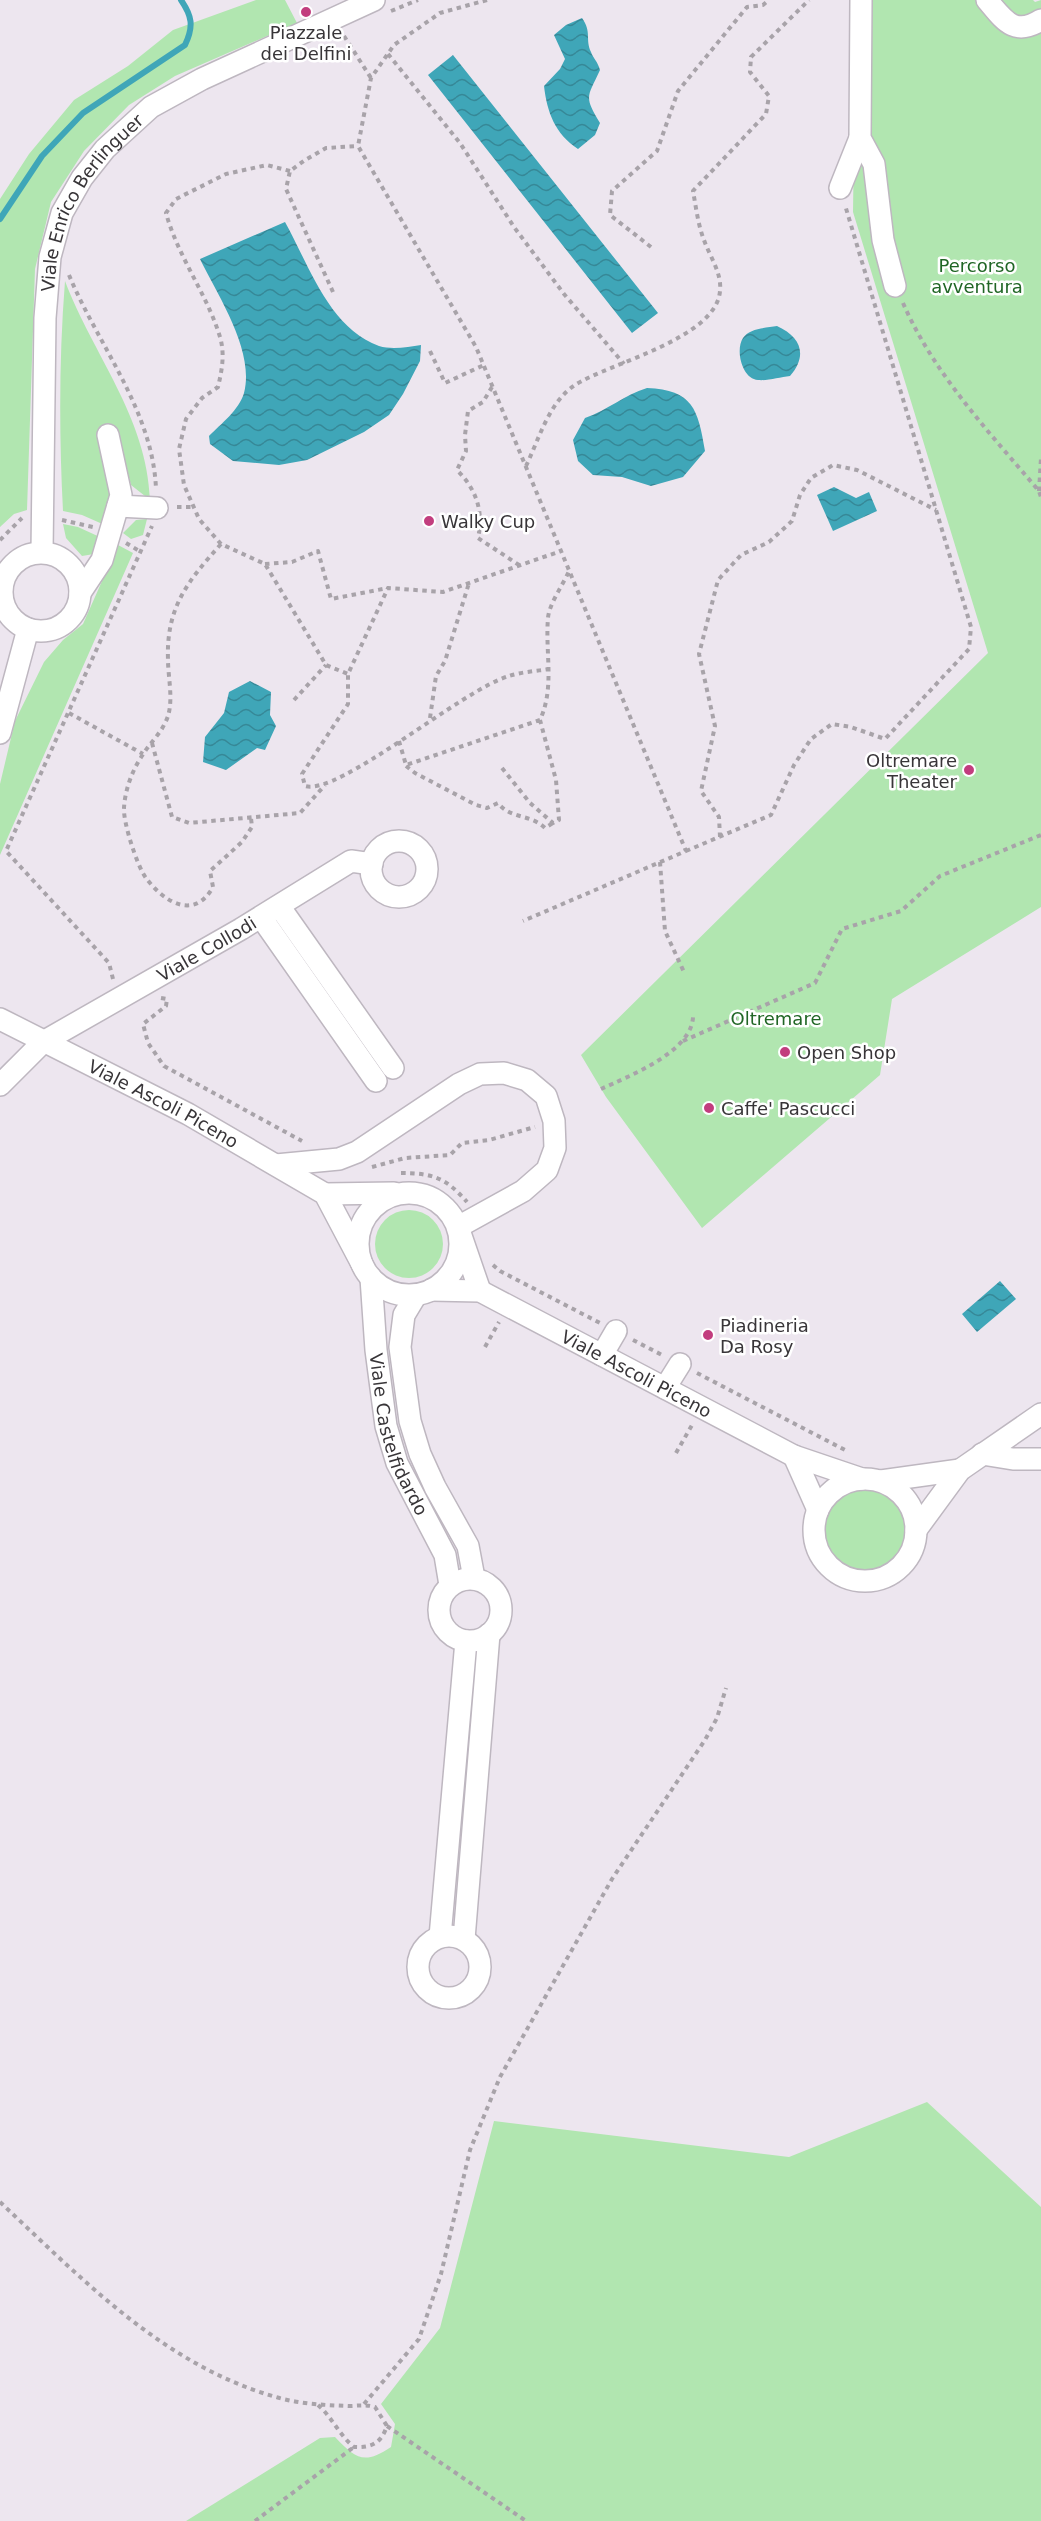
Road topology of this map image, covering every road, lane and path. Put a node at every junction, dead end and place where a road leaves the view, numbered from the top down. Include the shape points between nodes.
1 (418, 0) edge
2 (487, 0) edge
3 (769, 0) edge
4 (809, 0) edge
5 (861, 0) edge
6 (987, 0) edge
7 (379, 7) edge
8 (333, 18) junction
9 (1041, 20) edge
10 (388, 54) junction
11 (371, 78) junction
12 (860, 138) junction
13 (358, 146) junction
14 (290, 171) junction
15 (840, 188) joint
16 (651, 247) dead end
17 (71, 266) dead end
18 (895, 286) joint
19 (333, 292) dead end
20 (430, 351) dead end
21 (624, 364) junction
22 (484, 365) junction
23 (493, 386) junction
24 (108, 435) dead end
25 (1041, 458) edge
26 (526, 466) junction
27 (1039, 491) junction
28 (1041, 497) edge
29 (118, 506) junction
30 (157, 508) junction
31 (936, 511) junction
32 (42, 517) junction
33 (111, 534) junction
34 (0, 540) edge
35 (221, 544) junction
36 (561, 551) junction
37 (42, 552) junction
38 (141, 552) junction
39 (265, 564) junction
40 (520, 566) junction
41 (570, 571) junction
42 (469, 582) junction
43 (387, 588) junction
44 (1, 591) edge
45 (80, 592) junction
46 (28, 629) junction
47 (326, 665) junction
48 (550, 669) junction
49 (348, 674) junction
50 (294, 700) dead end
51 (69, 713) junction
52 (429, 719) junction
53 (540, 720) junction
54 (0, 733) edge
55 (399, 741) junction
56 (152, 742) junction
57 (143, 754) junction
58 (406, 765) junction
59 (502, 768) dead end
60 (325, 785) junction
61 (251, 818) junction
62 (553, 823) junction
63 (1041, 835) edge
64 (720, 837) junction
65 (686, 851) junction
66 (660, 862) junction
67 (372, 864) dead end
68 (279, 906) junction
69 (261, 917) junction
70 (523, 921) dead end
71 (684, 972) dead end
72 (118, 1000) junction
73 (152, 1003) dead end
74 (693, 1014) dead end
75 (0, 1018) edge
76 (683, 1041) junction
77 (43, 1042) junction
78 (393, 1068) dead end
79 (376, 1081) dead end
80 (0, 1085) edge
81 (601, 1089) dead end
82 (554, 1121) junction
83 (308, 1140) dead end
84 (362, 1161) junction
85 (276, 1165) junction
86 (373, 1167) junction
87 (381, 1172) dead end
88 (390, 1173) dead end
89 (406, 1192) junction
90 (325, 1194) junction
91 (477, 1216) junction
92 (458, 1227) junction
93 (485, 1257) dead end
94 (366, 1271) junction
95 (480, 1291) junction
96 (424, 1293) junction
97 (616, 1331) junction
98 (602, 1355) junction
99 (680, 1364) junction
100 (665, 1388) junction
101 (1041, 1414) edge
102 (851, 1454) dead end
103 (982, 1454) junction
104 (794, 1456) junction
105 (1041, 1459) edge
106 (960, 1470) junction
107 (872, 1480) junction
108 (818, 1510) junction
109 (916, 1530) junction
110 (474, 1578) junction
111 (450, 1585) junction
112 (489, 1634) junction
113 (466, 1641) junction
114 (726, 1689) dead end
115 (440, 1937) junction
116 (464, 1939) junction
117 (0, 2202) edge
118 (318, 2404) junction
119 (364, 2404) junction
120 (387, 2426) junction
121 (354, 2447) junction
122 (255, 2521) edge
123 (526, 2521) edge

1 - 7 path
2 - 10 path via 440,13 394,45
3 - 16 path via 747,7 689,76 678,91 657,151 612,191 610,214
4 - 21 path via 751,57 750,72 769,96 766,114 693,191 703,238 721,279 720,295 711,314 670,343
5 - 12 street
6 - 9 street via 1004,21 1015,27 1029,27
7 - 8 street, Viale Enrico Berlinguer
8 - 11 path
8 - 32 street, Viale Enrico Berlinguer via 202,78 151,107 105,149 72,195 62,213 50,257 45,318
10 - 11 path
10 - 21 path via 460,143 514,227 564,294
11 - 13 path
12 - 15 street
12 - 18 street via 874,164 883,240
13 - 14 path via 326,148
13 - 22 path
14 - 19 path via 286,189
14 - 35 path via 267,165 226,174 176,199 166,213 220,337 223,363 218,387 202,398 186,418 179,448 184,485 199,519
15 - 31 path
17 - 30 path via 69,274 81,305 134,405 150,446
18 - 27 path via 916,332 961,399
20 - 22 path via 445,383
21 - 26 path via 575,385 553,407
22 - 23 path
23 - 26 path
23 - 40 path via 483,402 468,411 466,451 457,470 470,483 479,505 478,538
24 - 29 street via 121,495
25 - 27 path
26 - 36 path
27 - 28 path
29 - 30 street
29 - 33 street
30 - 38 path
31 - 64 path via 971,627 969,649 885,739 832,724 810,740 771,815
31 - 64 path via 857,470 833,465 811,478 800,495 792,521 769,542 741,555 718,580 699,654 715,726 701,791 719,817
32 - 33 path via 82,522
32 - 34 path via 21,518
32 - 37 street, Viale Enrico Berlinguer
33 - 38 path
33 - 45 street via 102,560
35 - 39 path
35 - 56 path via 187,582 172,615 170,697 166,722
36 - 40 path
36 - 41 path
37 - 44 street via 18,559
37 - 45 street via 54,554 73,569
38 - 51 path
39 - 43 path via 292,562 318,550 331,599
39 - 47 path
40 - 42 path
41 - 48 path via 548,616
41 - 65 path
42 - 43 path via 443,592
42 - 52 path via 445,661 436,676
43 - 49 path
44 - 46 street via 9,614
45 - 46 street via 78,605 64,624 40,631
46 - 54 street
47 - 49 path
47 - 50 path
48 - 52 path via 507,676
48 - 53 path via 546,706
49 - 60 path via 348,704 302,774 305,786
51 - 57 path
51 - 72 path via 6,851 110,963
52 - 55 path
53 - 58 path
53 - 62 path via 556,780 559,820
55 - 58 path
55 - 60 path
56 - 57 path
56 - 61 path via 172,817 189,823
57 - 61 path via 129,782 123,810 145,877 174,904 194,906 207,898 213,887 210,871 242,842 252,827
58 - 62 path via 476,805 487,808 498,804 504,812 537,820 545,828
59 - 62 path via 530,804
60 - 61 path via 300,813
63 - 76 path via 940,876 901,912 842,929 815,982
64 - 65 path
65 - 66 path
66 - 70 path
66 - 71 path via 665,931
67 - 68 street, Viale Collodi via 351,861
68 - 69 street, Viale Collodi
68 - 78 street
69 - 72 street, Viale Collodi
69 - 79 street
72 - 77 street, Viale Collodi
73 - 83 path via 164,998 168,1003 143,1024 148,1043 164,1066 300,1141
74 - 76 path via 694,1023
75 - 77 street, Viale Ascoli Piceno
76 - 81 path via 666,1055
77 - 80 street, Viale Collodi
77 - 85 street, Viale Ascoli Piceno via 122,1079
82 - 84 street via 546,1096 527,1080 504,1073 480,1074 459,1084
82 - 86 path via 489,1140 462,1143 450,1155 405,1158
82 - 91 street via 555,1148 547,1170 523,1191
84 - 85 street via 339,1159
84 - 86 path
84 - 86 path
85 - 90 street, Viale Ascoli Piceno
86 - 87 path
88 - 91 path via 439,1177 456,1189
89 - 90 street
89 - 92 street via 438,1201
89 - 94 street via 383,1200 366,1217 359,1240
90 - 94 street
91 - 92 street
92 - 95 street
92 - 96 street via 461,1242 453,1271 444,1282
93 - 97 path via 500,1271
94 - 96 street via 392,1292
94 - 111 street, Viale Castelfidardo via 386,1426 413,1498 445,1555
95 - 96 street, Viale Ascoli Piceno
95 - 98 street, Viale Ascoli Piceno
96 - 110 street, Viale Castelfidardo via 404,1315 400,1347 410,1421 435,1487 468,1546
97 - 98 street
97 - 99 path
98 - 100 street, Viale Ascoli Piceno
99 - 100 street
99 - 102 path
100 - 104 street, Viale Ascoli Piceno
101 - 103 street
103 - 105 street
103 - 106 street
104 - 107 street, Viale Ascoli Piceno
104 - 108 street
106 - 107 street
106 - 109 street
107 - 108 street via 835,1488
107 - 109 street via 895,1489 906,1500 914,1514
108 - 109 street via 814,1528 816,1545 824,1561 837,1573 863,1582 889,1575 909,1556
110 - 111 street
110 - 112 street via 489,1585 499,1599 500,1618
111 - 113 street via 439,1606 441,1622 451,1634
112 - 113 street
112 - 116 street
113 - 115 street
114 - 119 path via 705,1740 612,1879 501,2077 470,2150 441,2274 418,2339
115 - 116 street
115 - 116 street via 424,1948 418,1966 424,1985 441,1997 462,1995 477,1980 479,1959
117 - 118 path via 83,2281 192,2362 239,2386
118 - 119 path
118 - 121 path
119 - 120 path via 375,2407
120 - 121 path via 383,2438 375,2445
120 - 123 path
121 - 122 path

